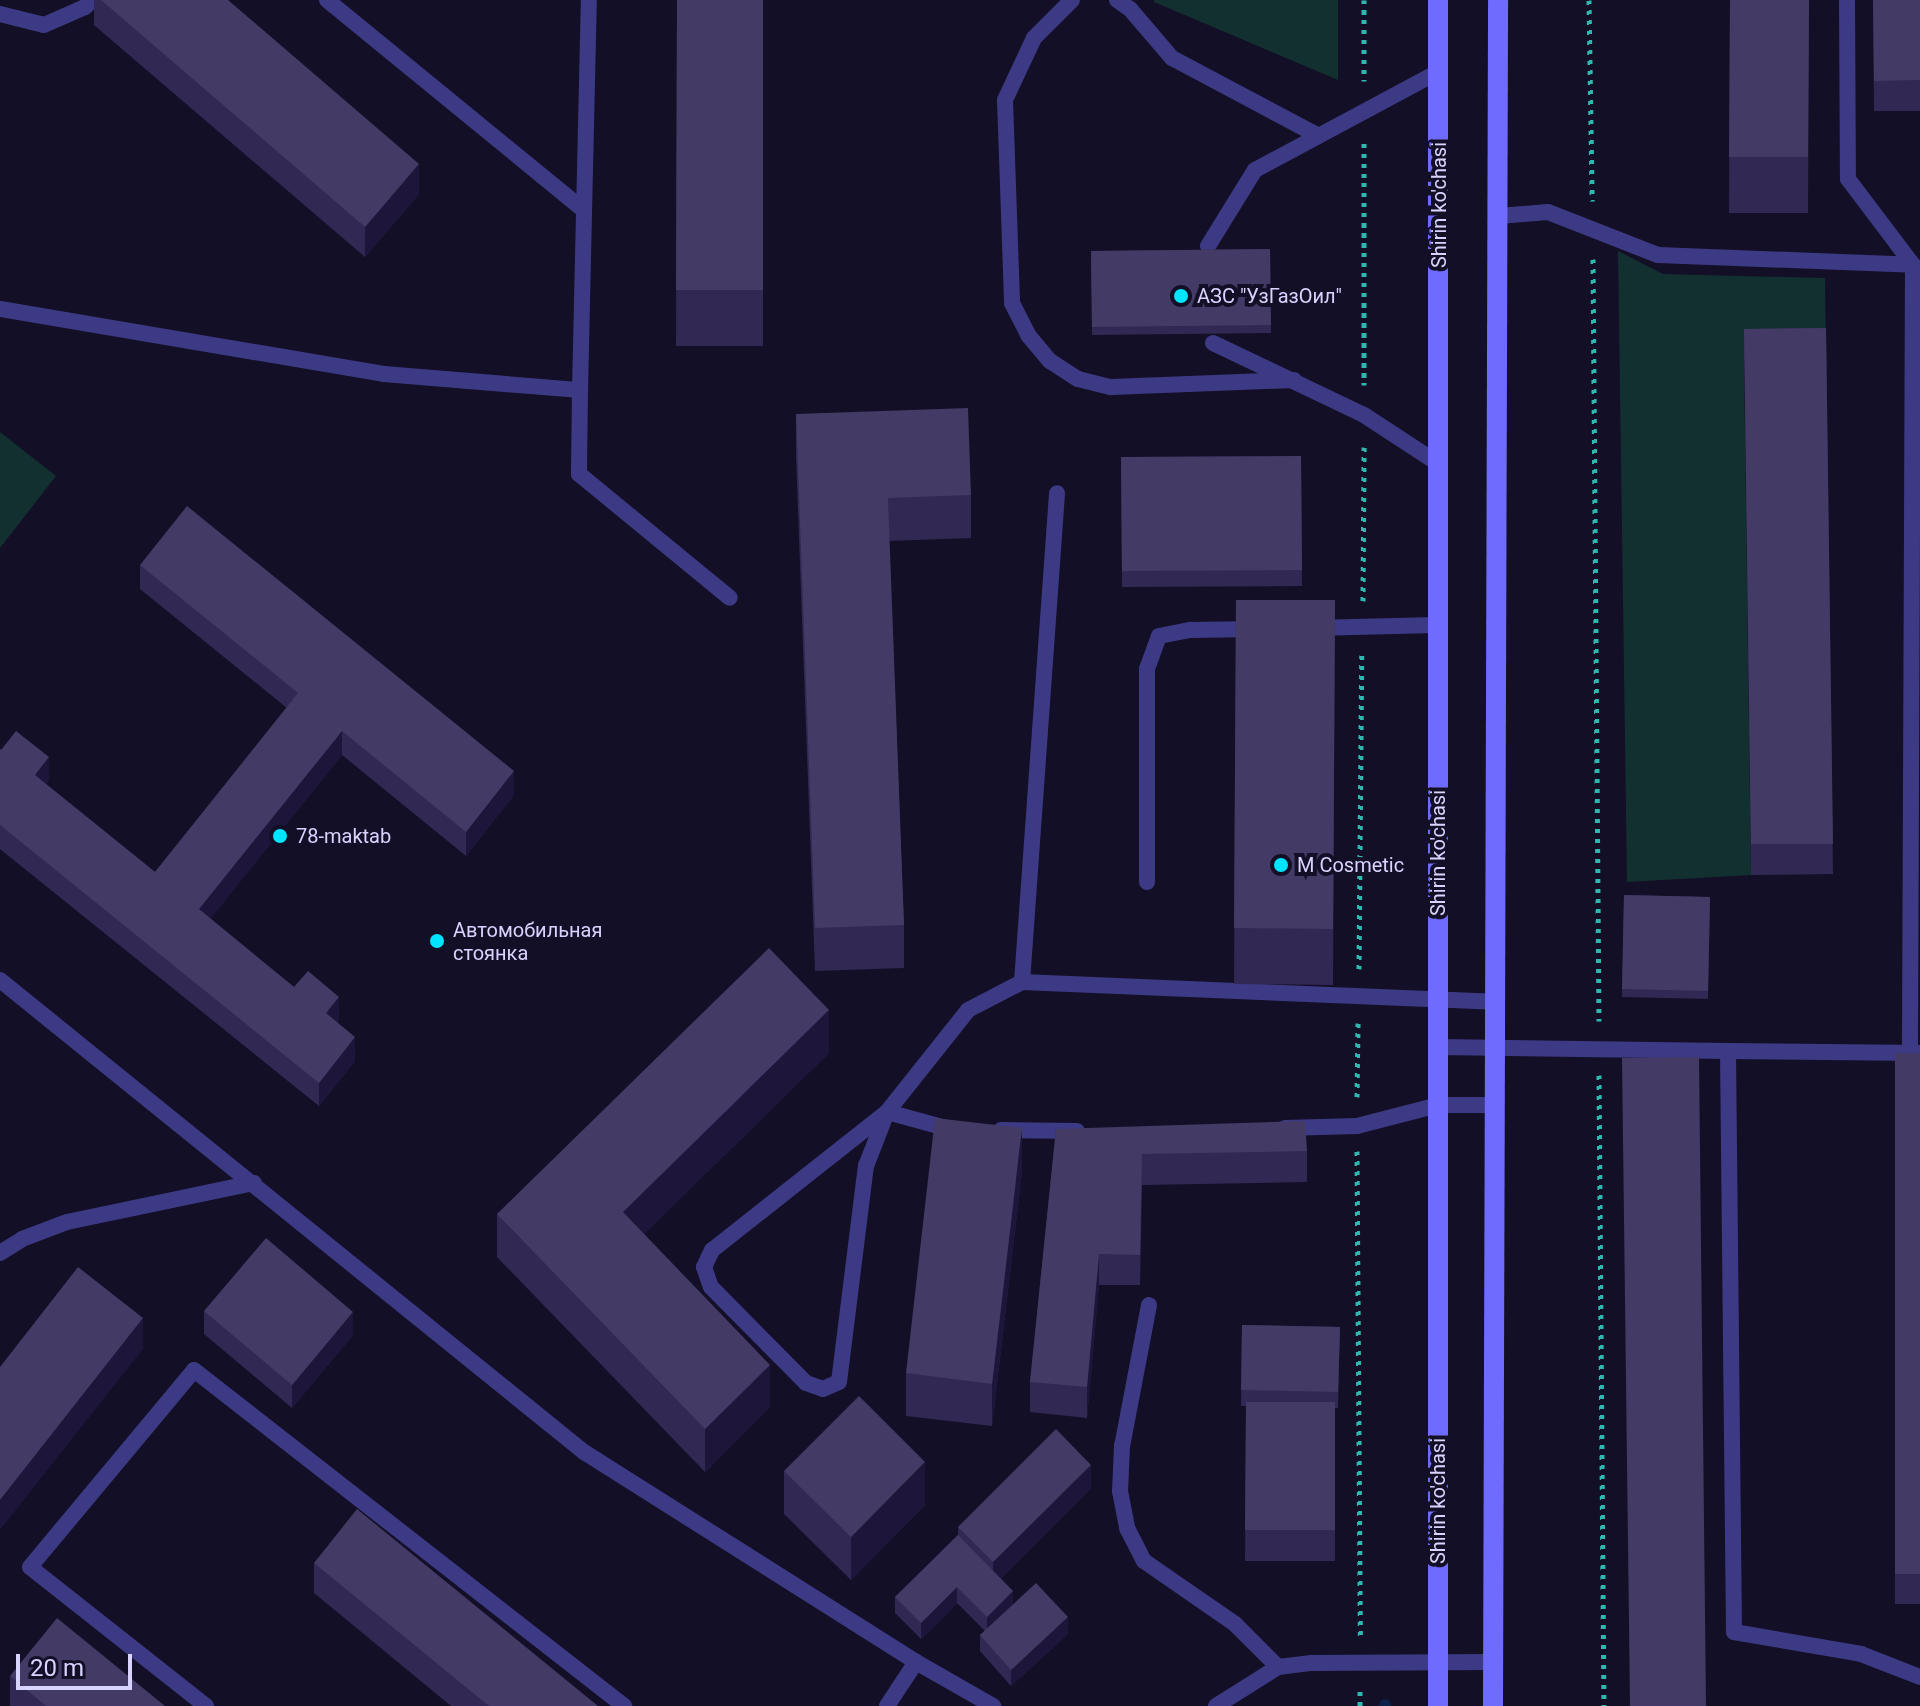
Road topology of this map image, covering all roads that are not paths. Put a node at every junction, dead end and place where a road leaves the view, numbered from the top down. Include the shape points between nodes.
1 (92, 0) edge
2 (327, 0) edge
3 (589, 0) edge
4 (1072, 0) edge
5 (1117, 0) edge
6 (1438, 0) edge
7 (1498, 0) edge
8 (1847, 0) edge
9 (0, 14) edge
10 (1438, 72) junction
11 (1319, 136) junction
12 (584, 210) junction
13 (1499, 216) junction
14 (1208, 246) edge
15 (1913, 265) junction
16 (0, 309) edge
17 (1213, 343) dead end
18 (1294, 380) junction
19 (580, 390) junction
20 (1439, 464) junction
21 (1057, 493) dead end
22 (730, 598) dead end
23 (1436, 625) junction
24 (1300, 628) edge
25 (1269, 629) edge
26 (1147, 882) dead end
27 (0, 980) edge
28 (1022, 982) junction
29 (1438, 1001) junction
30 (1495, 1002) junction
31 (1439, 1047) junction
32 (1496, 1048) junction
33 (1728, 1051) junction
34 (1915, 1053) edge
35 (1438, 1105) junction
36 (1495, 1105) junction
37 (887, 1112) junction
38 (1262, 1128) edge
39 (1090, 1132) edge
40 (254, 1183) junction
41 (0, 1253) edge
42 (1149, 1305) dead end
43 (1438, 1661) junction
44 (916, 1662) junction
45 (1493, 1662) junction
46 (1278, 1667) junction
47 (1920, 1677) edge
48 (206, 1706) edge
49 (624, 1706) edge
50 (887, 1706) edge
51 (993, 1706) edge
52 (1216, 1706) edge
53 (1438, 1706) edge
54 (1493, 1706) edge

1 - 9 lane via 44,25
2 - 12 lane
3 - 12 lane
4 - 18 lane via 1034,38 1005,100 1012,303 1028,335 1050,361 1078,379 1111,387
5 - 11 lane via 1172,58
6 - 10 main road, Shirin ko'chasi
7 - 13 main road
8 - 15 lane via 1848,179
10 - 11 lane
10 - 20 main road, Shirin ko'chasi
11 - 14 lane via 1255,170
12 - 19 lane
13 - 15 lane via 1548,212 1658,255
13 - 30 main road
15 - 34 lane
16 - 19 lane via 384,374
17 - 18 lane
18 - 20 lane via 1364,415
19 - 22 lane via 579,474
20 - 23 main road, Shirin ko'chasi
21 - 28 lane
23 - 24 lane
23 - 29 main road, Shirin ko'chasi
25 - 26 lane via 1159,636 1147,669
27 - 40 lane
28 - 29 lane
28 - 37 lane via 968,1010
29 - 30 lane
29 - 31 main road, Shirin ko'chasi
30 - 32 main road
31 - 32 lane
31 - 35 main road, Shirin ko'chasi
32 - 33 lane
32 - 36 main road
33 - 34 lane
33 - 47 lane via 1734,1632 1861,1654
35 - 36 lane
35 - 38 lane via 1357,1126
35 - 43 main road, Shirin ko'chasi
36 - 45 main road
37 - 37 lane via 712,1250 704,1267 711,1287 806,1383 823,1389 839,1382 866,1166
37 - 39 lane via 950,1130
40 - 41 lane via 67,1222
40 - 44 lane via 584,1452
42 - 46 lane via 1122,1446 1120,1491 1127,1528 1144,1561 1235,1624
43 - 45 lane
43 - 46 lane
43 - 53 main road, Shirin ko'chasi
44 - 50 lane
44 - 51 lane
45 - 54 main road
46 - 52 lane
48 - 49 lane via 30,1567 194,1370

